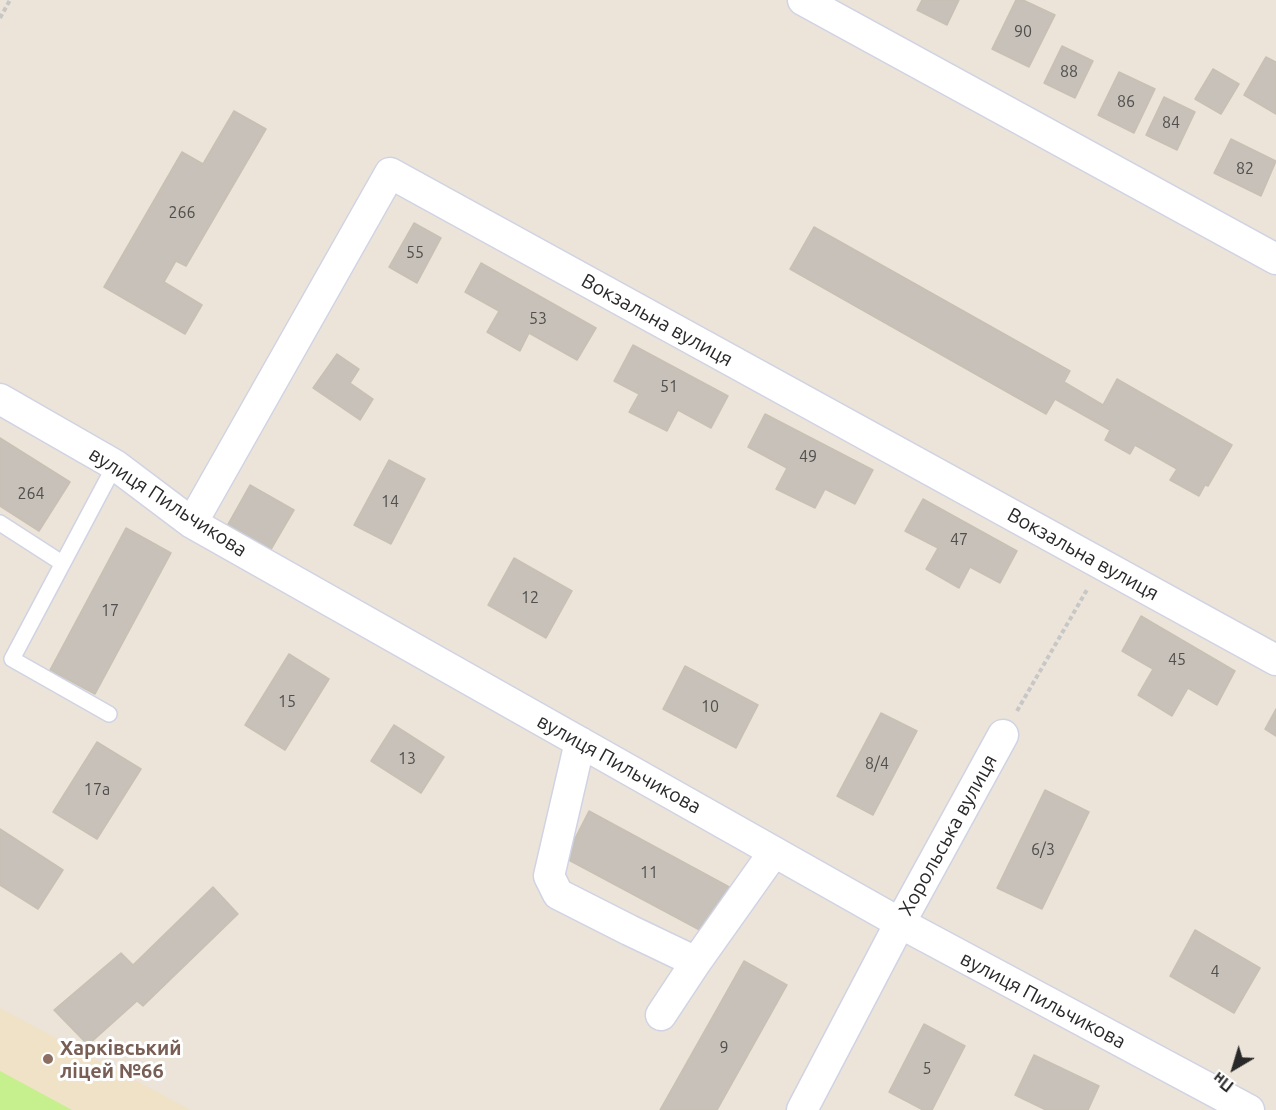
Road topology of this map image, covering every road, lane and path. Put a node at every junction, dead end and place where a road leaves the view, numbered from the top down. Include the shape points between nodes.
1 (10, 0) edge
2 (803, 0) edge
3 (0, 18) edge
4 (1274, 252) edge
5 (0, 399) edge
6 (115, 465) junction
7 (192, 522) junction
8 (0, 523) edge
9 (62, 563) junction
10 (1101, 564) junction
11 (1276, 660) edge
12 (109, 714) dead end
13 (1003, 735) joint
14 (580, 742) junction
15 (774, 852) junction
16 (900, 923) junction
17 (696, 962) junction
18 (661, 1015) dead end
19 (802, 1110) edge
20 (1249, 1110) edge

1 - 3 path
2 - 4 street
5 - 6 street, вулиця Пильчикова
6 - 7 street, вулиця Пильчикова
6 - 9 lane
7 - 10 street, Вокзальна вулиця via 390,173
7 - 14 street, вулиця Пильчикова
8 - 9 lane
9 - 12 lane via 12,659
10 - 11 street, Вокзальна вулиця
10 - 13 path, Хорольська вулиця
13 - 16 street, Хорольська вулиця
14 - 15 street, вулиця Пильчикова
14 - 17 street via 549,876 558,894
15 - 16 street, вулиця Пильчикова
15 - 17 street
16 - 19 street, Хорольська вулиця
16 - 20 street, вулиця Пильчикова
17 - 18 street

